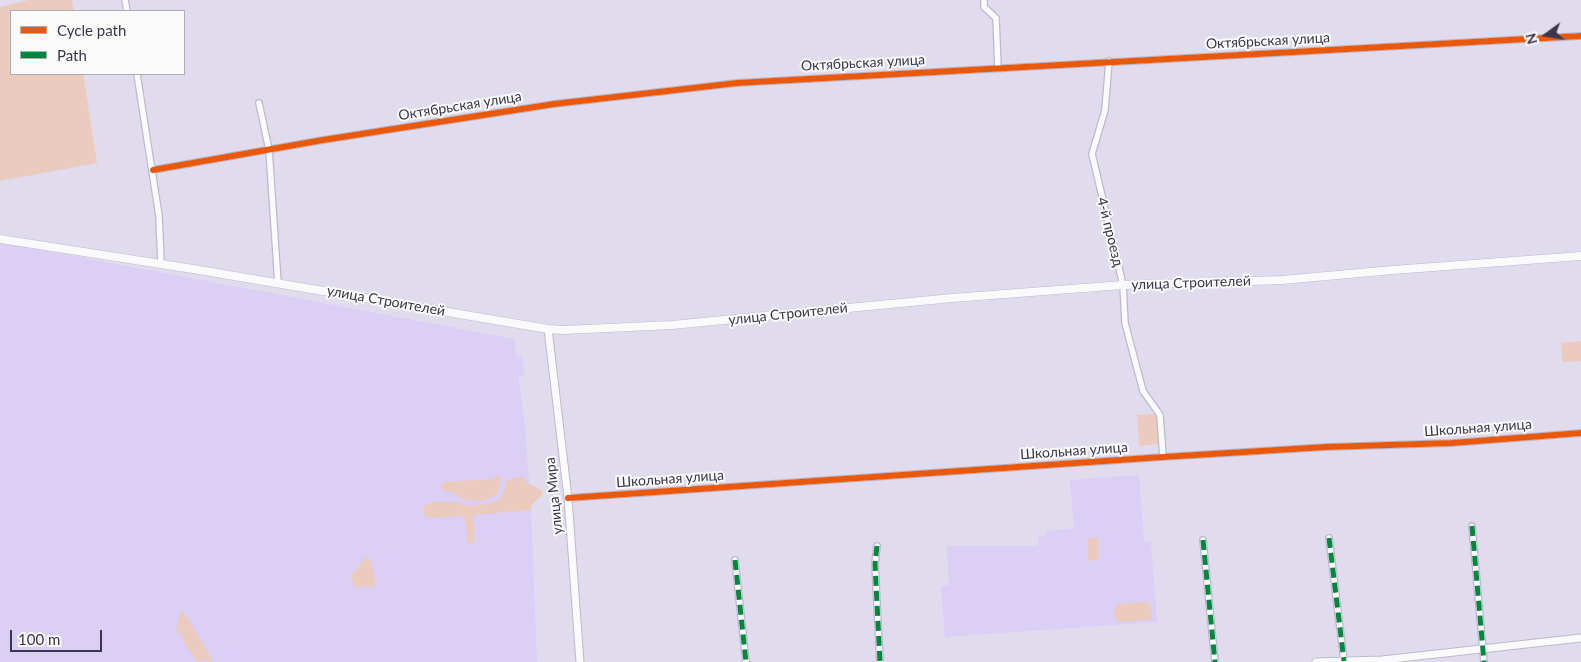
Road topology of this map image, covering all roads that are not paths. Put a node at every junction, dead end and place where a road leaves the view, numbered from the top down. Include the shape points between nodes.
1 (984, 0) edge
2 (1581, 36) edge
3 (1109, 61) junction
4 (998, 68) junction
5 (137, 75) edge
6 (259, 103) dead end
7 (269, 150) junction
8 (153, 170) junction
9 (0, 239) edge
10 (1581, 256) edge
11 (161, 263) junction
12 (278, 283) junction
13 (1123, 285) junction
14 (548, 329) junction
15 (1581, 433) edge
16 (1163, 457) junction
17 (568, 498) junction
18 (1472, 526) dead end
19 (1329, 538) dead end
20 (1203, 540) dead end
21 (877, 546) dead end
22 (736, 560) dead end
23 (1581, 638) edge
24 (1483, 649) junction
25 (1344, 661) junction
26 (580, 662) edge
27 (746, 662) edge
28 (880, 662) edge
29 (1215, 662) edge
30 (1316, 662) edge
31 (1484, 662) edge

1 - 4 street via 984,7 996,18
2 - 3 street, Октябрьская улица
3 - 4 street, Октябрьская улица
3 - 13 street, 4-й проезд via 1105,110 1092,154
4 - 7 street, Октябрьская улица via 737,83 573,101
5 - 8 street
6 - 7 street
7 - 8 street, Октябрьская улица
7 - 12 street
8 - 11 street
9 - 11 main road, улица Строителей
10 - 13 main road, улица Строителей via 1282,280
11 - 12 main road, улица Строителей
12 - 14 main road, улица Строителей
13 - 14 main road, улица Строителей via 672,325
13 - 16 street, 4-й проезд via 1125,323 1143,391 1160,415
14 - 17 street, улица Мира
15 - 16 street, Школьная улица via 1452,443
16 - 17 street, Школьная улица
17 - 26 street, улица Мира
18 - 24 street
19 - 25 street
20 - 29 street
21 - 28 street via 874,564
22 - 27 street
23 - 24 street
24 - 25 street
24 - 31 street
25 - 30 street

